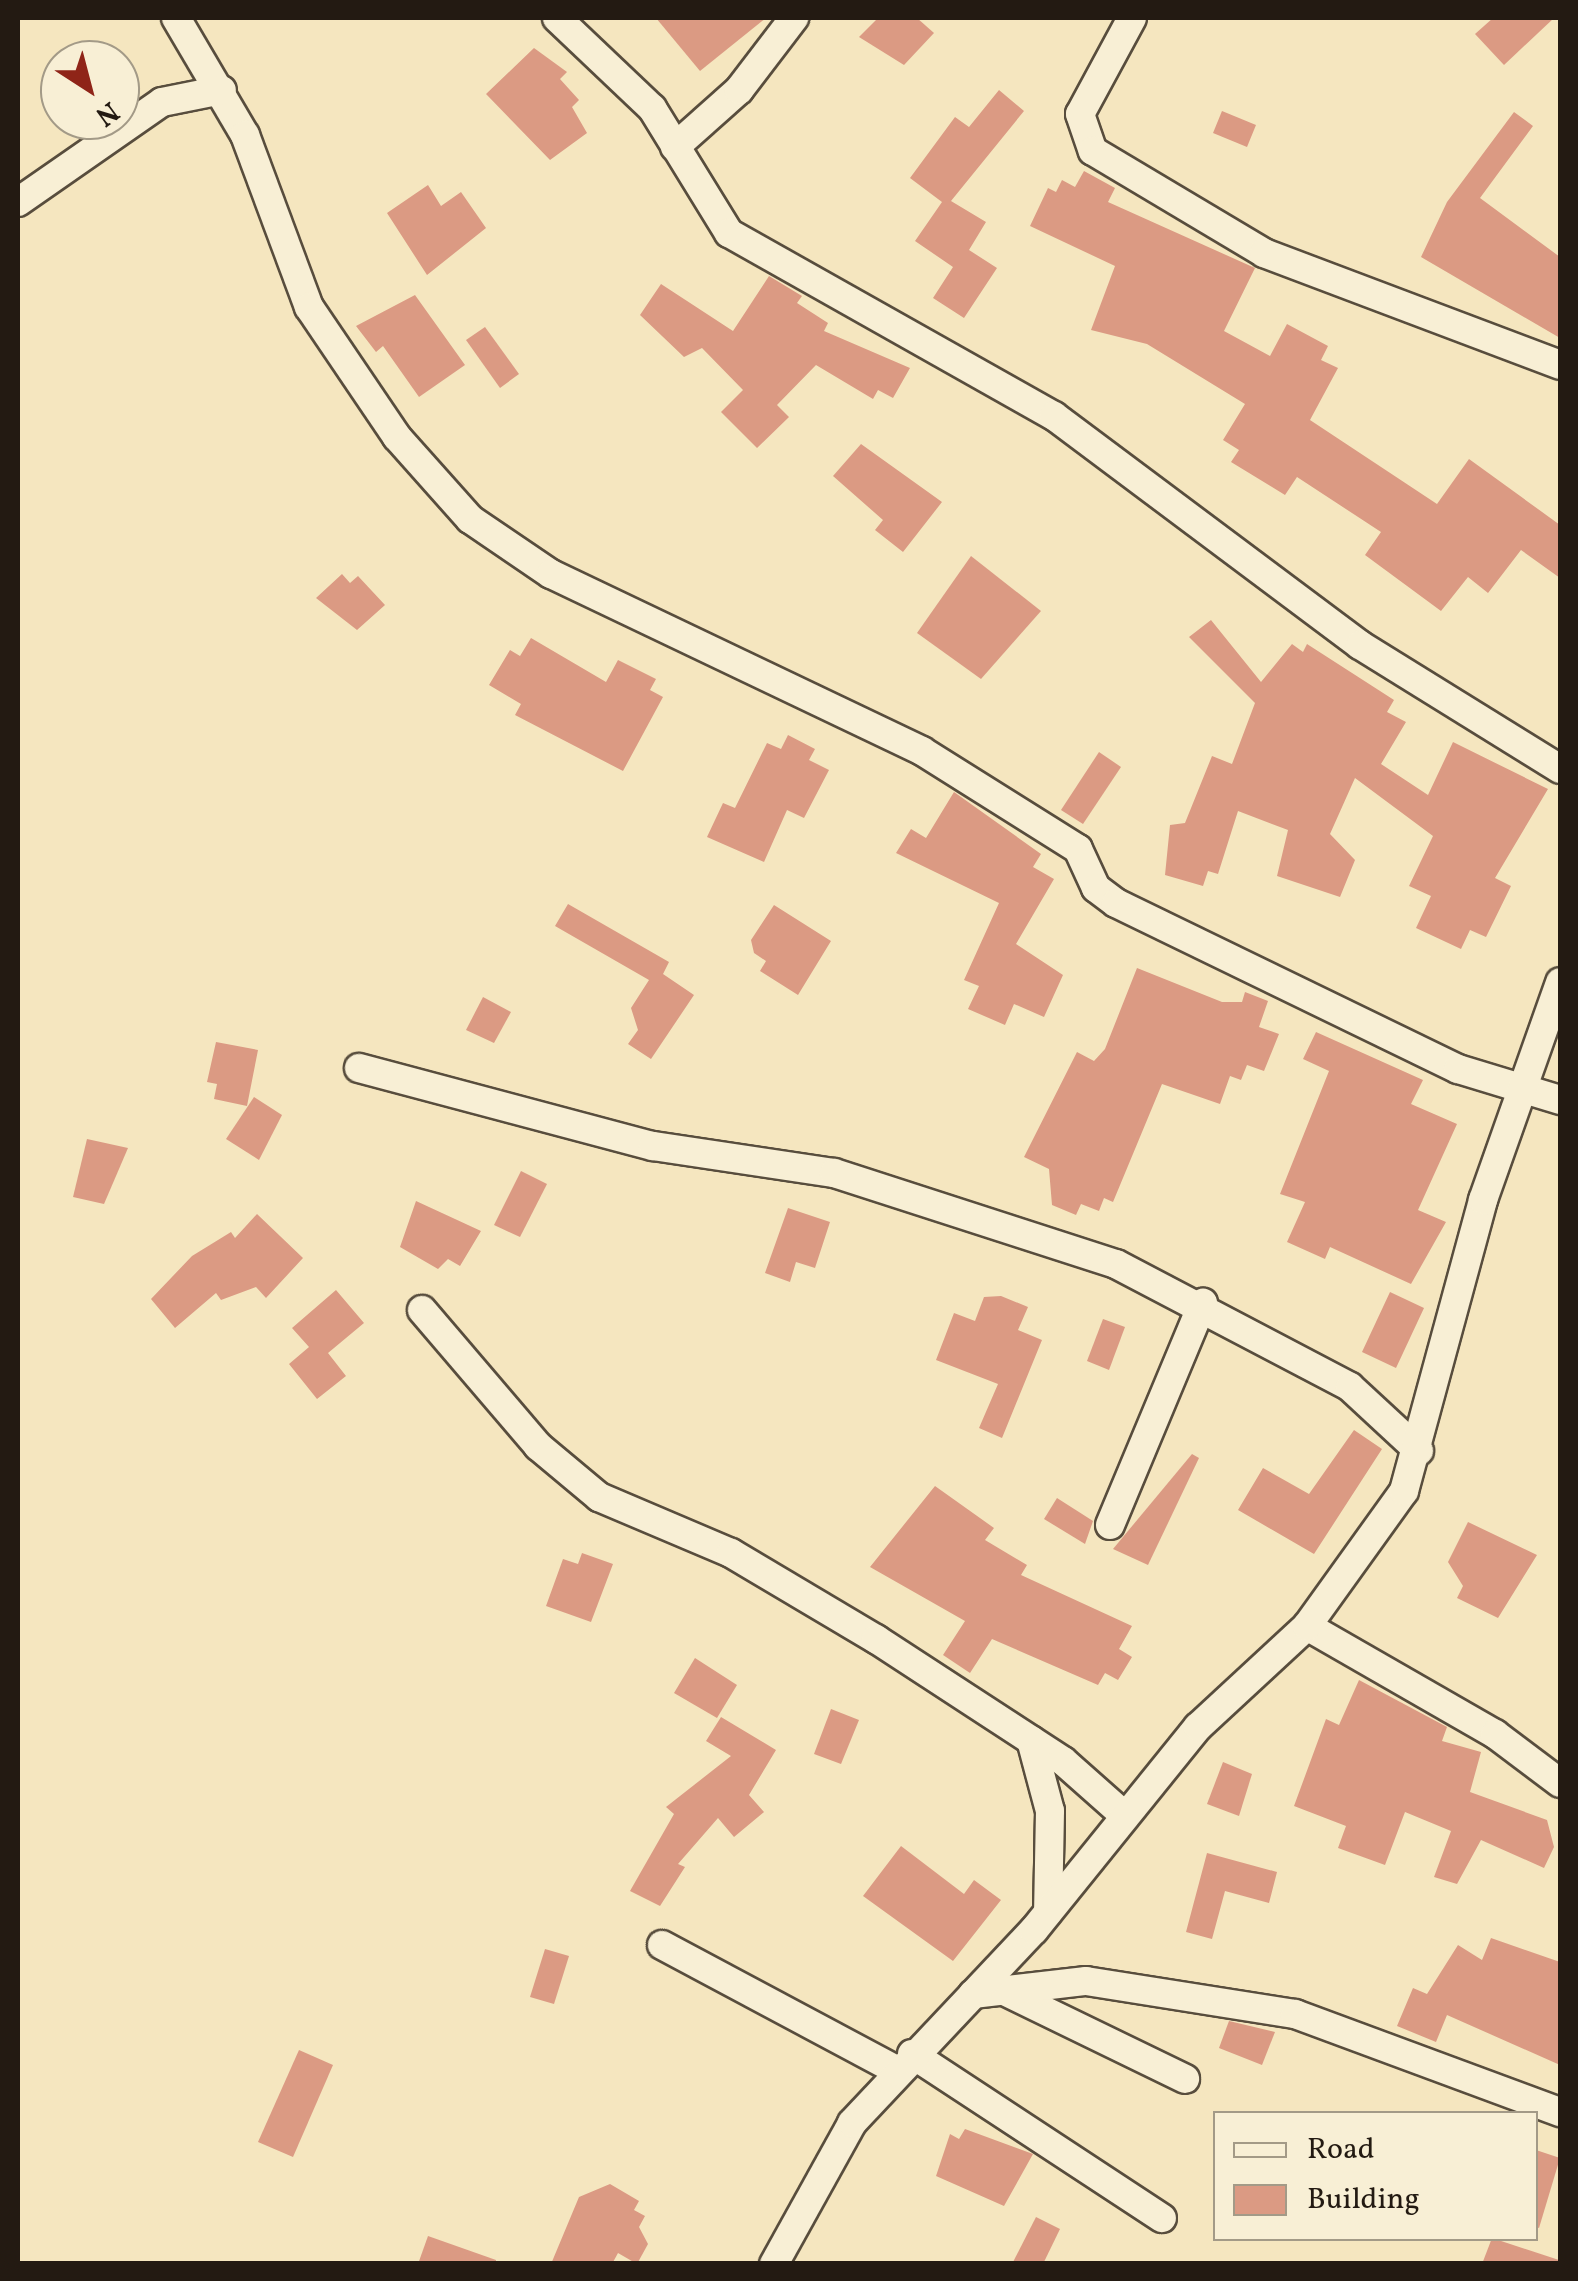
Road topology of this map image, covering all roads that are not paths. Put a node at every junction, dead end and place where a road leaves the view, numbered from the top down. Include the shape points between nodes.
1 (176, 18) edge
2 (557, 18) edge
3 (794, 18) edge
4 (1132, 18) edge
5 (222, 90) junction
6 (675, 147) junction
7 (18, 202) edge
8 (1560, 364) edge
9 (1560, 770) edge
10 (1560, 982) edge
11 (359, 1068) dead end
12 (1520, 1091) junction
13 (1560, 1100) edge
14 (1202, 1303) junction
15 (422, 1310) dead end
16 (1419, 1451) junction
17 (1110, 1525) dead end
18 (1307, 1626) junction
19 (1031, 1740) junction
20 (1560, 1784) edge
21 (1124, 1816) junction
22 (1048, 1912) junction
23 (662, 1945) dead end
24 (985, 1991) junction
25 (904, 2062) junction
26 (1185, 2080) dead end
27 (1560, 2112) edge
28 (1162, 2218) dead end
29 (774, 2264) edge

1 - 5 street
2 - 6 street via 636,89
3 - 6 street via 739,90
4 - 8 street via 1080,114 1092,151 1264,252
5 - 7 street via 162,102
5 - 12 street via 309,307 397,437 470,518 551,574 922,751 1078,849 1096,888 1116,903
6 - 9 street via 728,233 1054,416 1360,645
10 - 12 street
11 - 14 street via 653,1146 834,1174 1116,1264
12 - 13 street
12 - 16 street
14 - 16 street via 1350,1386
14 - 17 street
15 - 19 street via 538,1446 600,1497 731,1553
16 - 18 street via 1404,1491
18 - 20 street via 1494,1734
18 - 21 street via 1198,1728
19 - 21 street
19 - 22 street via 1050,1811
21 - 22 street
22 - 24 street
23 - 25 street
24 - 25 street
24 - 26 street
24 - 27 street via 1086,1980 1295,2014
25 - 28 street
25 - 29 street via 819,2169

